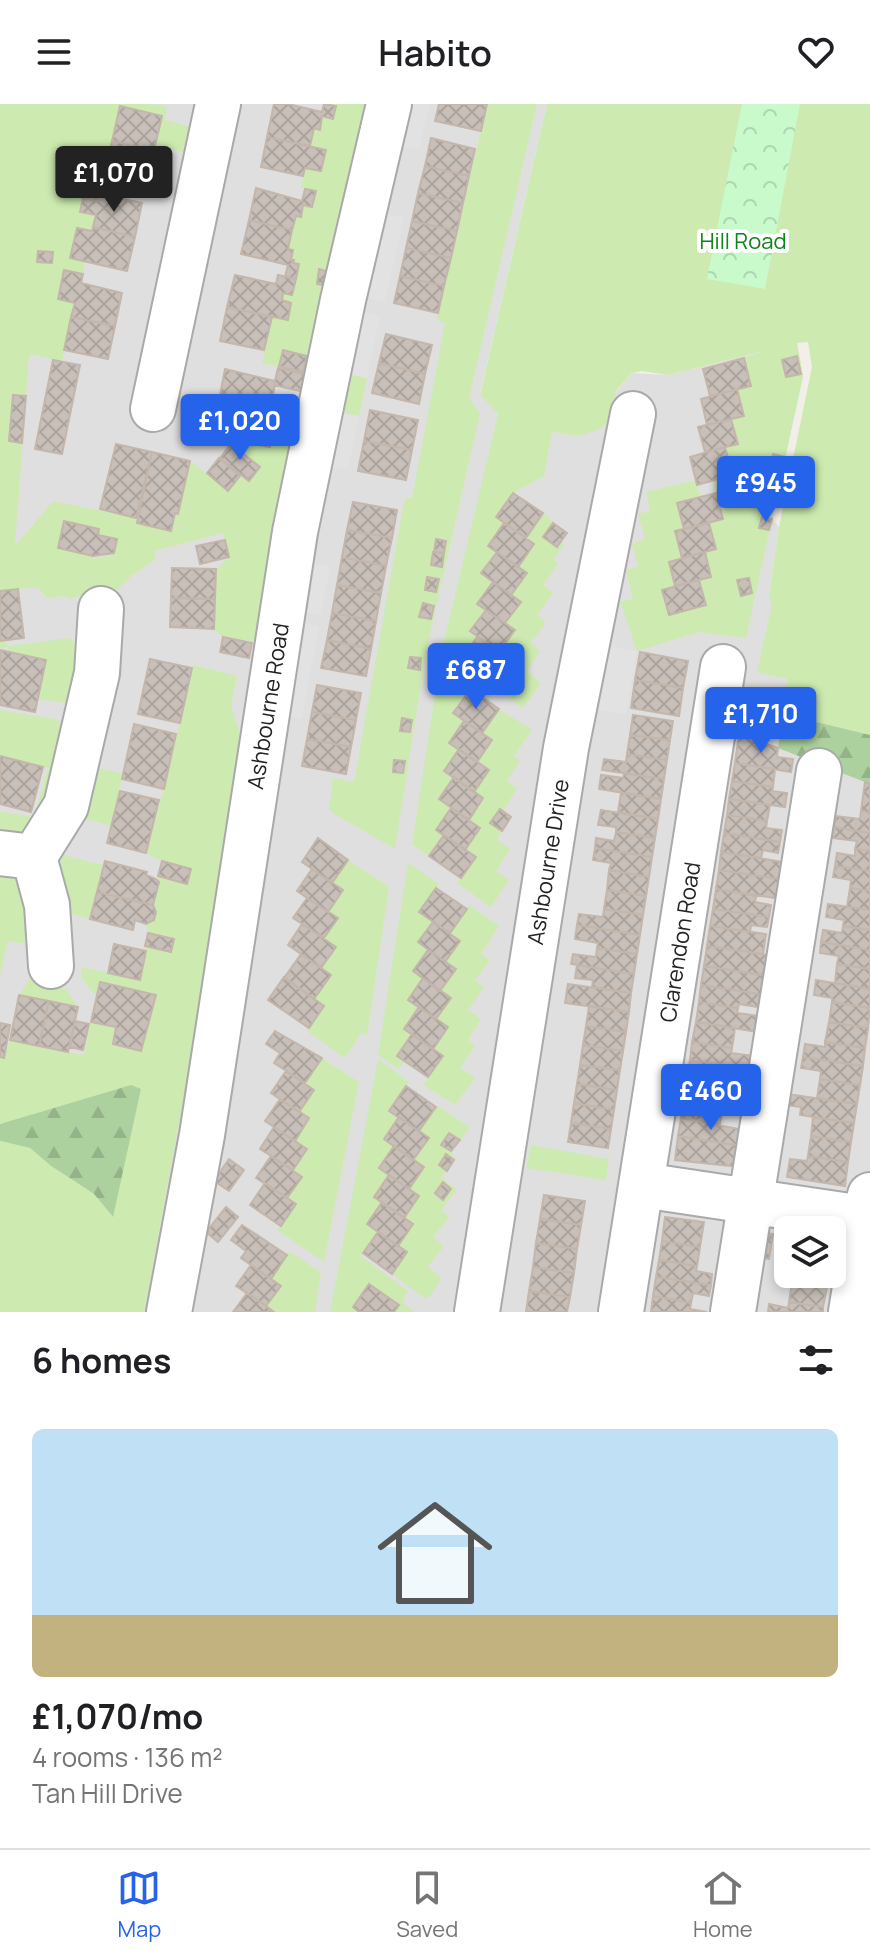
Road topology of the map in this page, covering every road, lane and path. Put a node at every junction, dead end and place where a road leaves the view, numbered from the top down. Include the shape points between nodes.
1 (218, 104) edge
2 (389, 104) edge
3 (153, 409) dead end
4 (633, 414) dead end
5 (101, 609) dead end
6 (723, 667) dead end
7 (819, 771) dead end
8 (17, 855) edge
9 (51, 966) dead end
10 (642, 1185) junction
11 (751, 1201) junction
12 (869, 1211) edge
13 (169, 1312) edge
14 (477, 1312) edge
15 (621, 1312) edge
16 (733, 1312) edge
17 (851, 1312) edge

1 - 3 street
2 - 13 street, Ashbourne Road via 295,532 207,1105
4 - 14 street, Ashbourne Drive via 566,748
5 - 8 street via 97,673 66,806
6 - 10 street, Clarendon Road
7 - 11 street
8 - 9 street via 47,905
10 - 11 street
10 - 15 street, Clarendon Road
11 - 12 street
11 - 16 street
12 - 17 street

